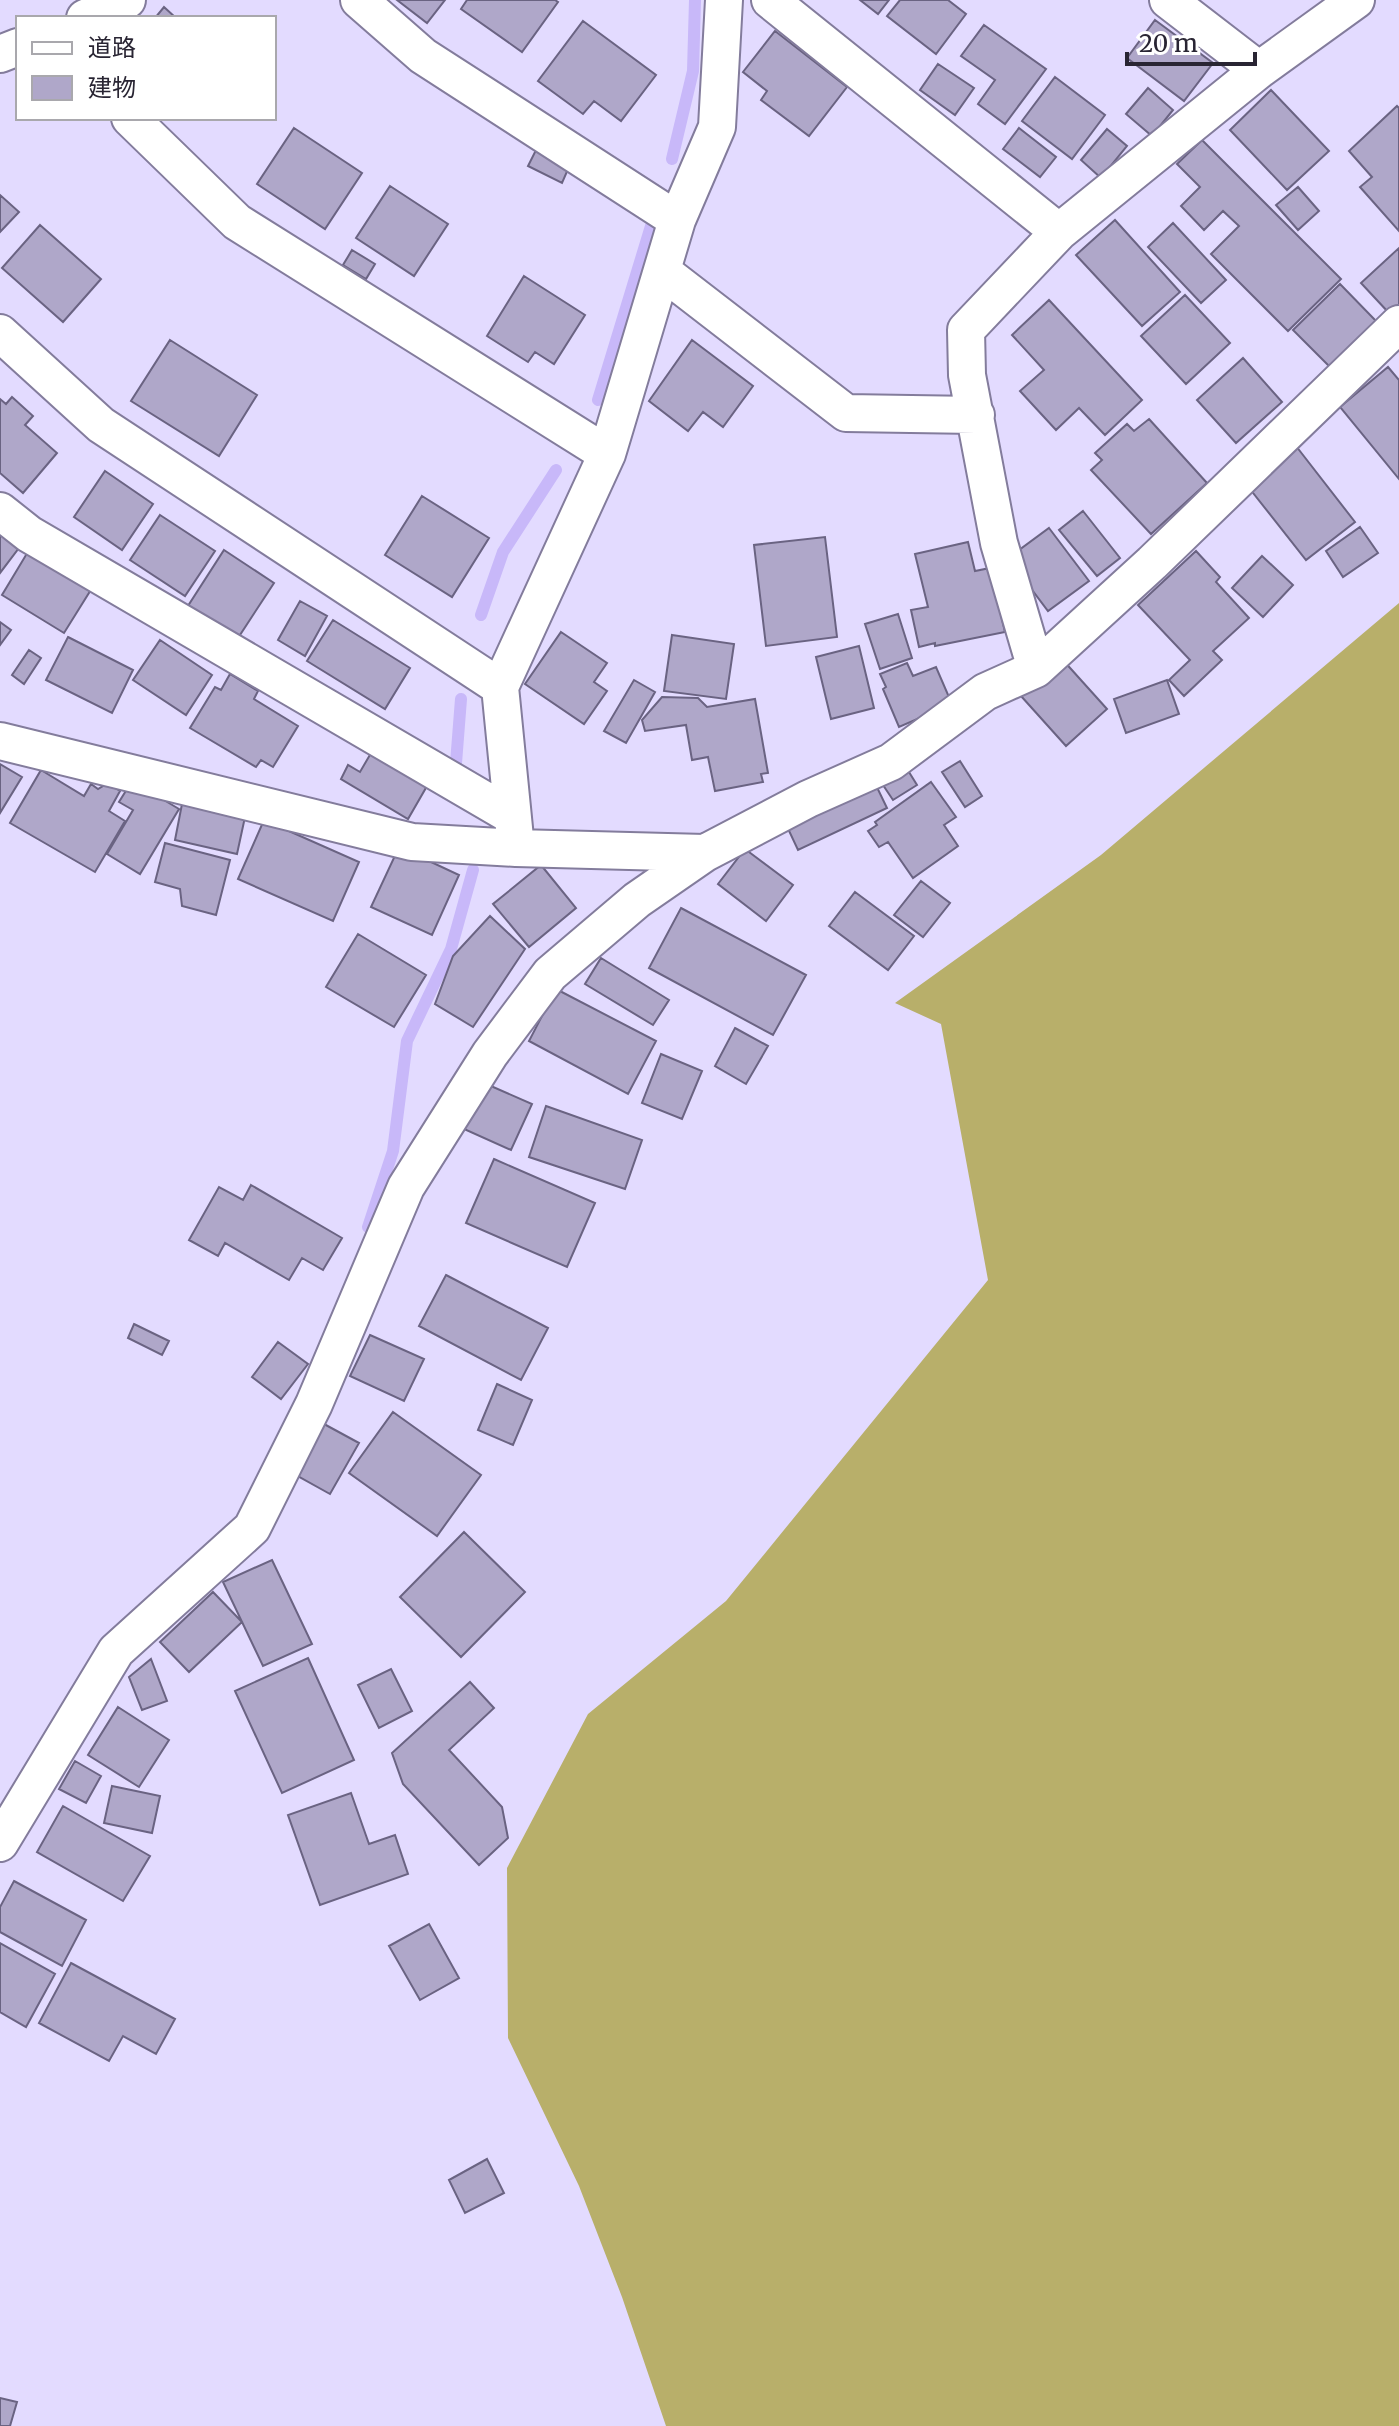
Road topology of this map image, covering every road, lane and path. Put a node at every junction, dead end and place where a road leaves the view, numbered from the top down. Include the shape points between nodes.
1 (127, 0) edge
2 (359, 0) edge
3 (724, 0) edge
4 (770, 0) edge
5 (1168, 0) edge
6 (1356, 0) edge
7 (90, 16) edge
8 (1259, 70) junction
9 (132, 120) edge
10 (677, 220) junction
11 (1059, 232) junction
12 (662, 271) junction
13 (1399, 324) edge
14 (0, 333) edge
15 (976, 415) junction
16 (607, 454) junction
17 (0, 511) edge
18 (1036, 669) junction
19 (500, 687) junction
20 (0, 741) edge
21 (514, 832) junction
22 (705, 853) junction
23 (0, 1843) edge

1 - 7 street
2 - 10 street via 423,56
3 - 10 street via 717,127
4 - 11 street
5 - 8 street
6 - 8 street
8 - 11 street
9 - 16 street via 237,222
10 - 12 street
11 - 15 street via 966,330 967,375
12 - 15 street via 846,413
12 - 16 street
13 - 18 street
14 - 19 street via 101,425
15 - 18 street via 999,543
16 - 19 street
17 - 21 street via 29,534
18 - 22 street via 985,692 891,762
19 - 21 street
20 - 21 street via 412,842
21 - 22 street
22 - 23 street via 637,900 550,974 490,1054 406,1187 314,1404 252,1528 116,1651

